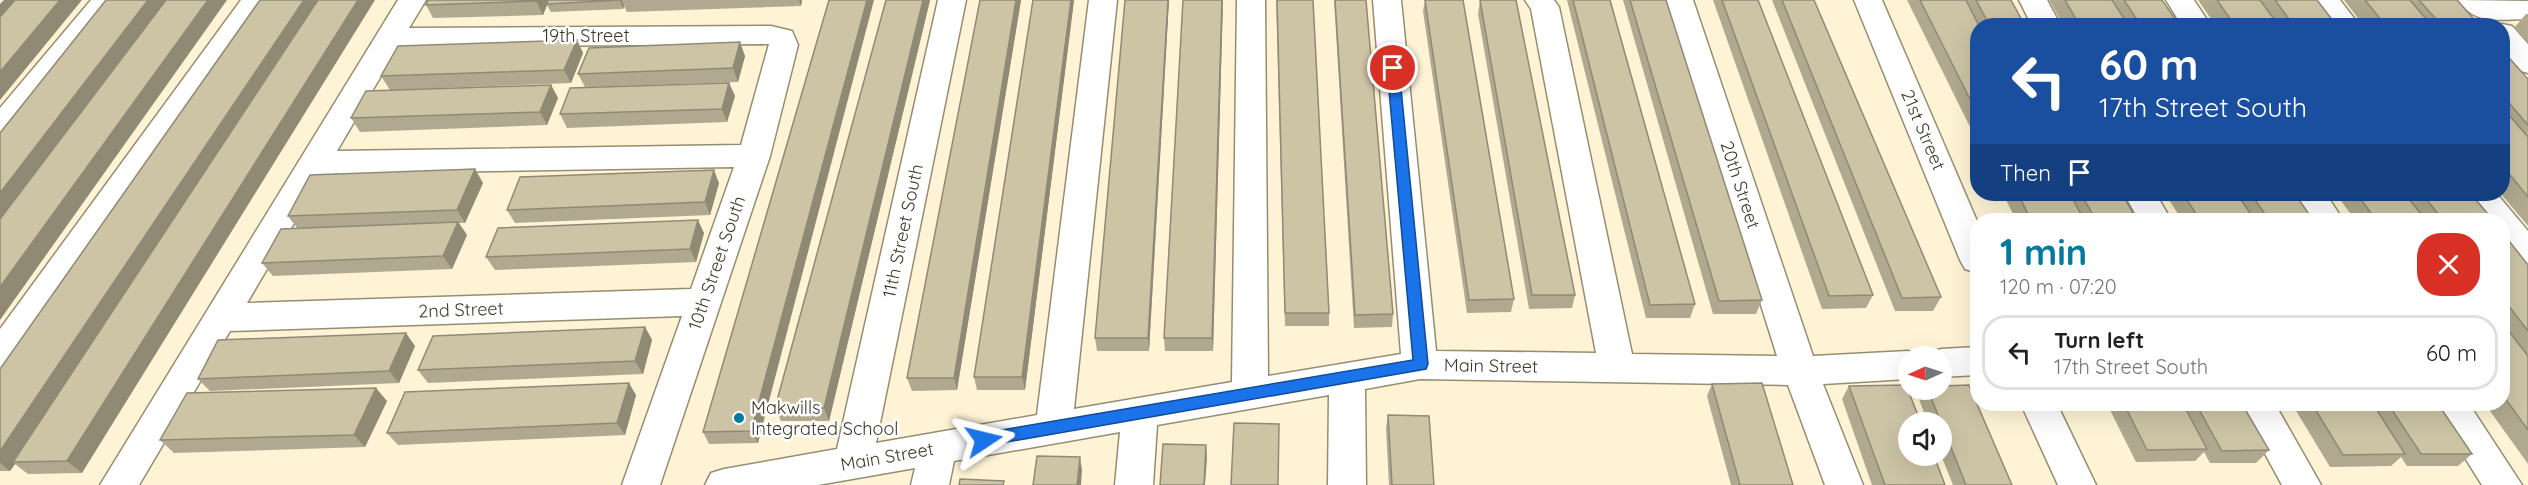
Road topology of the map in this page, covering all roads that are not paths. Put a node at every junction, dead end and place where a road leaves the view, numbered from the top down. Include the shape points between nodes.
1 (106, 0) edge
2 (256, 0) edge
3 (412, 0) edge
4 (952, 0) edge
5 (1103, 0) edge
6 (1251, 0) edge
7 (1387, 0) edge
8 (1539, 0) edge
9 (1679, 0) edge
10 (1868, 0) edge
11 (2033, 0) edge
12 (2180, 0) edge
13 (2325, 0) edge
14 (2528, 10) edge
15 (2483, 12) edge
16 (2043, 18) edge
17 (2192, 18) edge
18 (2340, 18) edge
19 (389, 38) junction
20 (782, 38) joint
21 (2510, 42) edge
22 (2528, 63) edge
23 (0, 129) edge
24 (754, 156) junction
25 (314, 163) junction
26 (2485, 201) edge
27 (2494, 213) edge
28 (2510, 232) edge
29 (1970, 243) edge
30 (2528, 255) edge
31 (703, 302) junction
32 (219, 318) junction
33 (0, 356) edge
34 (1970, 361) edge
35 (1952, 362) edge
36 (1420, 364) junction
37 (1898, 366) edge
38 (1617, 368) junction
39 (1800, 371) junction
40 (1347, 378) junction
41 (1250, 394) junction
42 (2042, 411) edge
43 (2260, 411) edge
44 (2454, 411) edge
45 (1140, 413) junction
46 (1054, 428) junction
47 (938, 448) junction
48 (853, 462) junction
49 (119, 485) edge
50 (641, 485) edge
51 (724, 485) edge
52 (930, 485) edge
53 (1134, 485) edge
54 (1347, 485) edge
55 (1844, 485) edge
56 (2077, 485) edge
57 (2302, 485) edge
58 (2503, 485) edge

1 - 23 street
2 - 33 street
3 - 19 street
4 - 48 street, 11th Street South
5 - 46 street
6 - 41 street
7 - 36 street
8 - 38 street via 1545,7
9 - 39 street, 20th Street
10 - 29 street, 21st Street
11 - 16 street
12 - 17 street
13 - 18 street
14 - 15 street
19 - 20 street, 19th Street
19 - 25 street
20 - 24 street, 10th Street South via 784,45
21 - 22 street
24 - 25 street
24 - 31 street, 10th Street South
25 - 32 street
26 - 27 street
28 - 30 street
31 - 32 street, 2nd Street
31 - 50 street, 10th Street South
32 - 49 street
34 - 35 street
36 - 38 street, Main Street
36 - 40 street, Main Street
37 - 39 street, Main Street
38 - 39 street, Main Street
39 - 55 street, 20th Street
40 - 41 street, Main Street
40 - 54 street
41 - 45 street, Main Street
42 - 56 street
43 - 57 street
44 - 58 street
45 - 46 street, Main Street
45 - 53 street
46 - 47 street, Main Street
47 - 48 street, Main Street
47 - 52 street
48 - 51 street, Main Street

